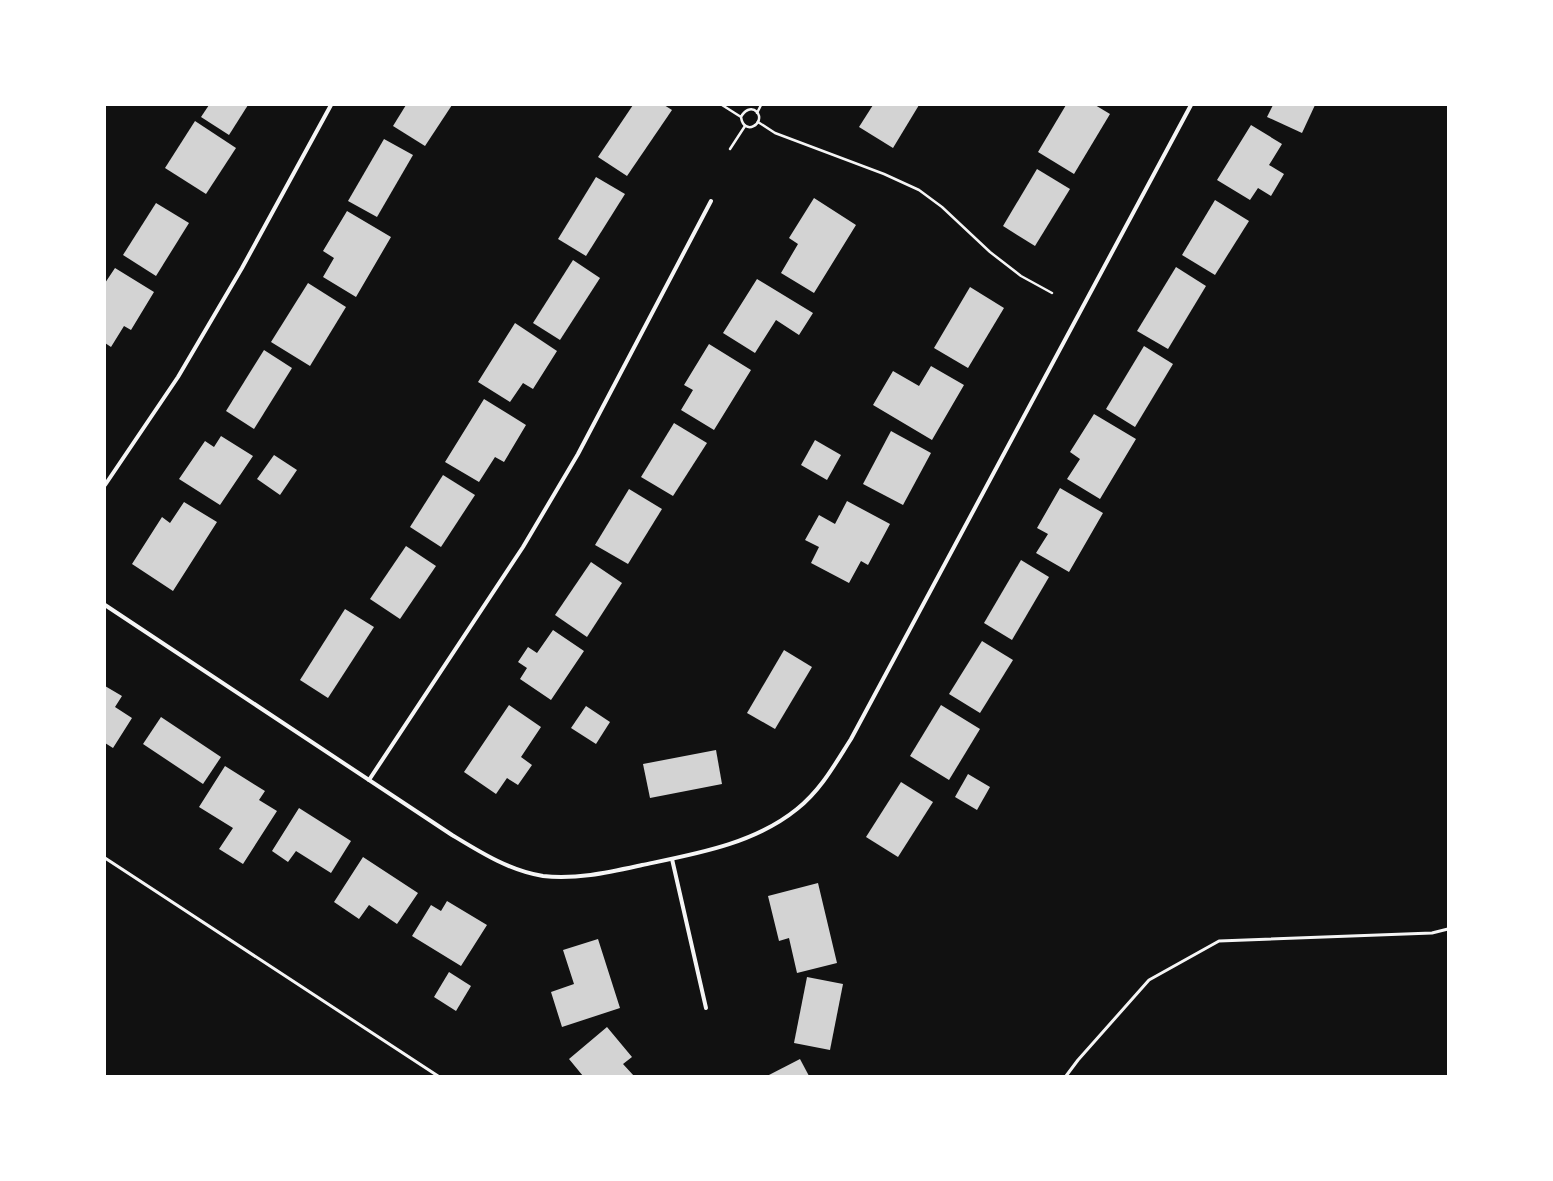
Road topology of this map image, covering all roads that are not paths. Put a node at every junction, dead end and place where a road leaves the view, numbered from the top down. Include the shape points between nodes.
1 (331, 105) edge
2 (1191, 105) edge
3 (711, 201) dead end
4 (105, 485) edge
5 (105, 605) edge
6 (369, 780) junction
7 (105, 858) edge
8 (672, 859) junction
9 (1448, 929) edge
10 (706, 1008) dead end
11 (438, 1076) edge
12 (1066, 1076) edge

1 - 4 street via 242,268 178,377
2 - 8 street via 851,739 831,771 815,792 778,822 727,845
3 - 6 street via 578,454 523,547
5 - 6 street
6 - 8 street via 487,856 516,869 543,876 602,874
7 - 11 lane
8 - 10 street
9 - 12 lane via 1432,933 1219,941 1149,980

